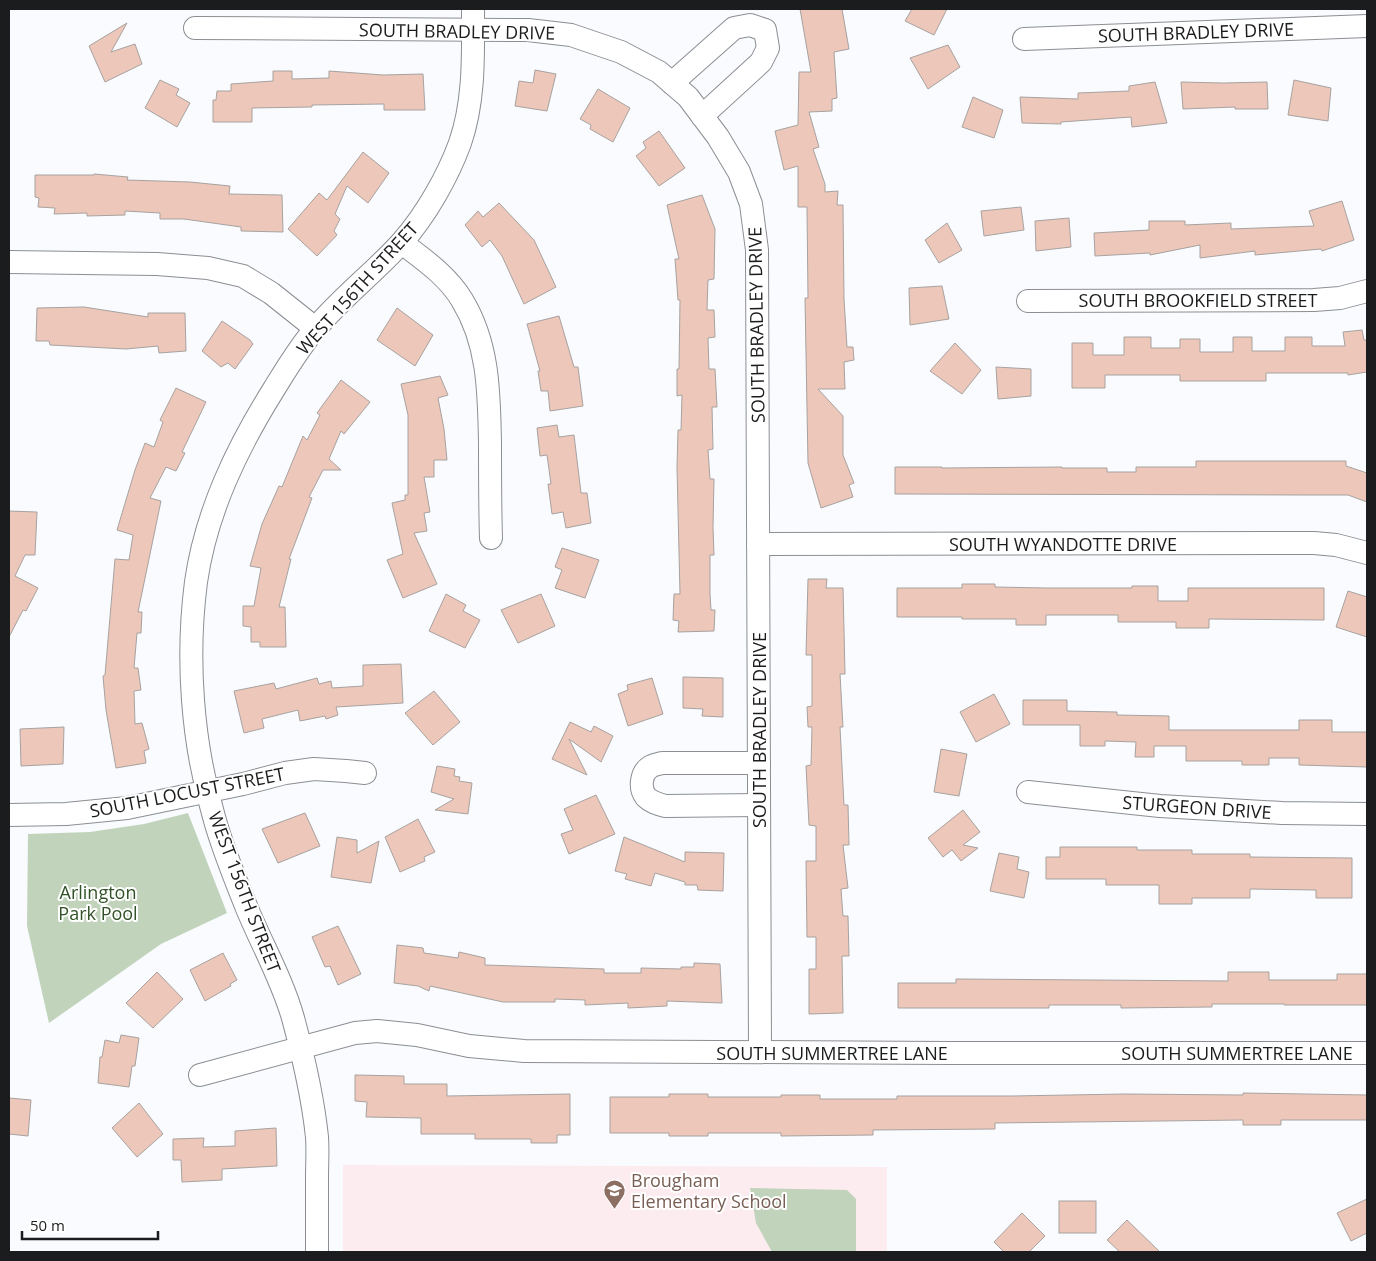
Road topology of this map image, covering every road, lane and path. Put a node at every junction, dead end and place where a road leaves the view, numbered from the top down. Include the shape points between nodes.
1 (473, 19) edge
2 (1367, 26) edge
3 (195, 28) dead end
4 (1024, 39) dead end
5 (672, 83) junction
6 (702, 116) junction
7 (402, 242) junction
8 (9, 262) edge
9 (1367, 292) edge
10 (1028, 301) dead end
11 (315, 328) junction
12 (491, 538) dead end
13 (758, 544) junction
14 (1367, 553) edge
15 (759, 763) junction
16 (365, 773) dead end
17 (207, 791) junction
18 (1028, 792) dead end
19 (759, 805) junction
20 (1367, 814) edge
21 (9, 815) edge
22 (300, 1048) junction
23 (760, 1052) junction
24 (1367, 1053) edge
25 (200, 1075) dead end
26 (317, 1252) edge

1 - 3 street, SOUTH BRADLEY DRIVE
1 - 5 street, SOUTH BRADLEY DRIVE via 571,35 621,52 659,72
1 - 7 street, WEST 156TH STREET via 472,80 460,141 425,211
2 - 4 street, SOUTH BRADLEY DRIVE
5 - 6 street, SOUTH BRADLEY DRIVE
5 - 6 street via 734,28 750,25 765,30 768,48 761,62
6 - 13 street, SOUTH BRADLEY DRIVE via 739,172 751,204 757,250
7 - 11 street, WEST 156TH STREET
7 - 12 street via 444,278 461,298 482,344 488,390
8 - 11 street via 157,264 217,270 243,276 271,293
9 - 10 street, SOUTH BROOKFIELD STREET via 1314,300
11 - 17 street, WEST 156TH STREET via 290,362 234,458 205,536 196,583 191,659 198,741
13 - 14 street, SOUTH WYANDOTTE DRIVE via 1314,543
13 - 15 street, SOUTH BRADLEY DRIVE
15 - 19 street, SOUTH BRADLEY DRIVE
15 - 19 street via 662,763 650,767 642,777 646,797 665,806
16 - 17 street, SOUTH LOCUST STREET via 314,769
17 - 21 street, SOUTH LOCUST STREET via 127,808
17 - 22 street, WEST 156TH STREET via 223,845 277,974
18 - 20 street, STURGEON DRIVE via 1160,806
19 - 23 street, SOUTH BRADLEY DRIVE
22 - 23 street, SOUTH SUMMERTREE LANE via 355,1033 377,1031 524,1051
22 - 25 street
22 - 26 street, WEST 156TH STREET via 317,1139
23 - 24 street, SOUTH SUMMERTREE LANE

